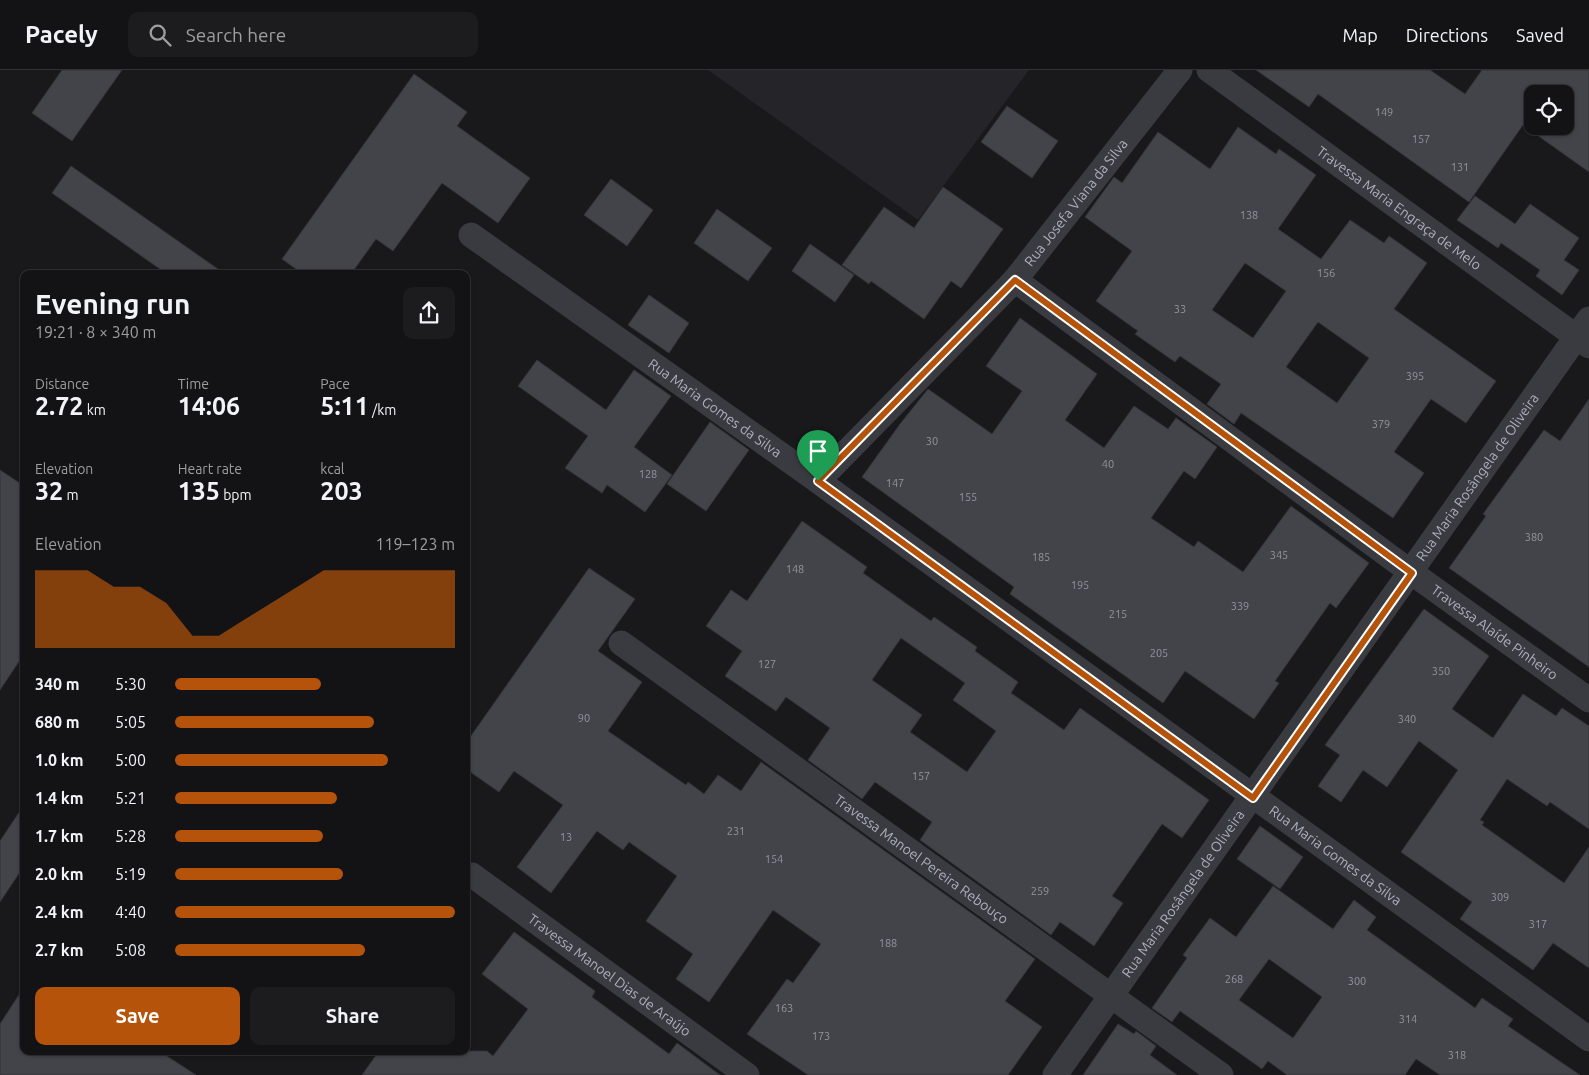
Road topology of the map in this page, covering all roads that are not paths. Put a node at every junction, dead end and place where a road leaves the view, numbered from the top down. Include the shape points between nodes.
1 (1180, 70) edge
2 (1209, 70) edge
3 (471, 235) dead end
4 (1015, 280) junction
5 (1585, 334) edge
6 (818, 481) junction
7 (1412, 573) junction
8 (621, 643) dead end
9 (1589, 700) edge
10 (1253, 798) junction
11 (472, 875) dead end
12 (1112, 995) junction
13 (1589, 1039) edge
14 (747, 1075) edge
15 (1055, 1075) edge
16 (1221, 1075) edge

1 - 4 street, Rua Josefa Viana da Silva
2 - 5 street, Travessa Maria Engraça de Melo
3 - 6 street, Rua Maria Gomes da Silva
4 - 6 street, Rua Josefa Viana da Silva
4 - 7 street, Travessa Alaíde Pinheiro
5 - 7 street, Rua Maria Rosângela de Oliveira
6 - 10 street, Rua Maria Gomes da Silva
7 - 9 street, Travessa Alaíde Pinheiro
7 - 10 street, Rua Maria Rosângela de Oliveira
8 - 12 street, Travessa Manoel Pereira Rebouço
10 - 12 street, Rua Maria Rosângela de Oliveira
10 - 13 street, Rua Maria Gomes da Silva
11 - 14 street, Travessa Manoel Dias de Araújo
12 - 15 street, Rua Maria Rosângela de Oliveira
12 - 16 street, Travessa Manoel Pereira Rebouço

